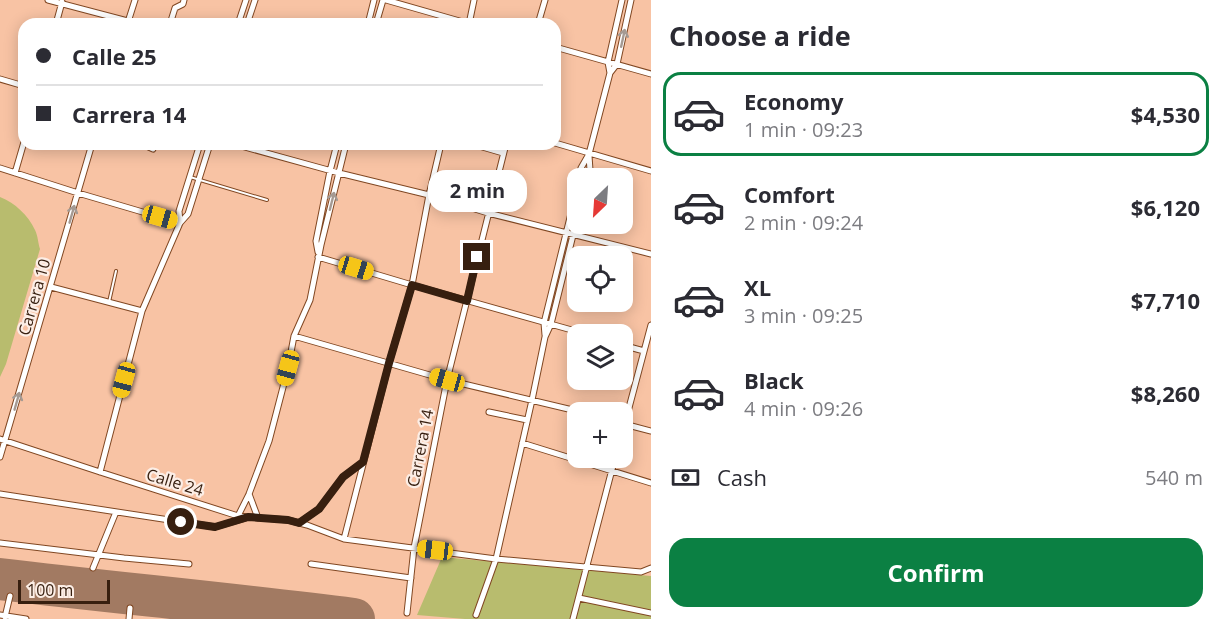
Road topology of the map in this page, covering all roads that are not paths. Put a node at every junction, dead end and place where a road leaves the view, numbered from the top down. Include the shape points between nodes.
1 (48, 0) edge
2 (135, 0) edge
3 (184, 0) edge
4 (246, 0) edge
5 (255, 0) edge
6 (374, 0) edge
7 (385, 0) edge
8 (474, 0) edge
9 (544, 0) edge
10 (622, 0) edge
11 (631, 0) edge
12 (62, 2) edge
13 (58, 18) edge
14 (115, 18) edge
15 (129, 18) edge
16 (172, 18) edge
17 (240, 18) edge
18 (249, 18) edge
19 (370, 18) edge
20 (378, 18) edge
21 (448, 18) edge
22 (470, 18) edge
23 (540, 18) edge
24 (561, 48) edge
25 (608, 62) junction
26 (617, 64) junction
27 (610, 74) junction
28 (651, 74) edge
29 (0, 79) edge
30 (18, 84) edge
31 (561, 145) edge
32 (22, 150) edge
33 (90, 150) edge
34 (198, 150) edge
35 (208, 150) edge
36 (255, 150) edge
37 (335, 150) edge
38 (345, 150) edge
39 (440, 150) edge
40 (493, 150) edge
41 (504, 150) edge
42 (503, 153) junction
43 (589, 154) junction
44 (0, 168) edge
45 (581, 168) edge
46 (590, 168) edge
47 (330, 171) junction
48 (651, 171) edge
49 (15, 173) junction
50 (339, 173) junction
51 (190, 177) junction
52 (199, 179) junction
53 (78, 193) junction
54 (429, 195) junction
55 (267, 200) dead end
56 (488, 213) junction
57 (180, 223) junction
58 (567, 233) edge
59 (569, 234) junction
60 (651, 254) edge
61 (318, 257) junction
62 (116, 271) dead end
63 (412, 285) junction
64 (51, 287) junction
65 (467, 301) junction
66 (109, 302) junction
67 (142, 311) junction
68 (544, 322) junction
69 (551, 324) junction
70 (651, 325) edge
71 (567, 329) edge
72 (294, 336) junction
73 (545, 337) junction
74 (633, 348) edge
75 (644, 351) junction
76 (389, 363) junction
77 (447, 380) junction
78 (532, 400) junction
79 (630, 402) edge
80 (567, 409) edge
81 (489, 412) dead end
82 (527, 420) junction
83 (633, 426) edge
84 (651, 431) edge
85 (3, 440) edge
86 (522, 443) junction
87 (0, 457) edge
88 (363, 462) junction
89 (611, 470) junction
90 (100, 472) junction
91 (651, 483) edge
92 (0, 494) edge
93 (249, 494) junction
94 (116, 512) junction
95 (238, 516) junction
96 (248, 517) junction
97 (258, 518) junction
98 (299, 523) junction
99 (344, 539) junction
100 (0, 543) edge
101 (414, 548) junction
102 (99, 555) junction
103 (496, 559) junction
104 (189, 564) dead end
105 (311, 564) dead end
106 (586, 567) junction
107 (93, 568) dead end
108 (651, 568) edge
109 (411, 578) junction
110 (10, 596) dead end
111 (579, 598) junction
112 (130, 608) dead end
113 (407, 613) dead end
114 (476, 615) dead end
115 (651, 616) edge
116 (3, 617) edge
117 (26, 619) edge
118 (129, 619) edge
119 (573, 619) edge

1 - 12 street
2 - 15 street
3 - 16 street
4 - 17 street
5 - 18 street
6 - 19 street
7 - 20 street
7 - 21 street
8 - 22 street
9 - 23 street
10 - 25 street
26 -> 11 street
12 - 13 street
12 - 14 street
24 - 25 street
25 - 26 street
25 - 27 street
26 - 27 street
26 - 28 street
27 - 43 street
29 - 30 street
31 - 43 street
32 - 49 street
33 - 53 street, Carrera 10
34 - 51 street
35 - 52 street
36 - 47 street
37 - 47 street
38 - 50 street
39 - 54 street
40 - 42 street
41 - 42 street, Carrera 14
42 - 56 street, Carrera 14
43 - 45 street
43 - 46 street
43 - 48 street
44 - 49 street
47 - 50 street
47 - 61 street via 316,242
49 - 53 street
50 - 54 street
61 -> 50 street
51 - 52 lane
51 - 57 street via 179,211
52 - 55 lane
52 - 57 street via 188,214
53 - 57 street
64 -> 53 street, Carrera 10
54 - 56 street
54 - 63 street
56 - 58 street
56 - 65 street, Carrera 14
57 - 67 street
59 - 60 street
59 - 68 street
59 - 69 street
61 - 63 street
61 - 72 street via 310,300
62 - 66 lane
63 - 65 street
63 - 76 street
64 - 66 street
85 -> 64 street, Carrera 10
65 - 68 street
65 - 77 street, Carrera 14
66 - 67 street
67 - 90 street
68 - 69 street
68 - 73 street
69 - 71 street
69 - 73 street
70 - 75 street
72 - 76 street
72 - 93 street via 269,441
73 - 78 street
74 - 75 street
75 - 79 street
76 - 77 street
76 - 88 street
77 - 78 street
77 - 101 street, Carrera 14
78 - 80 street
78 - 82 street
81 - 82 street
82 - 86 street
83 - 84 street
85 - 87 street, Carrera 10
85 - 90 street, Calle 24
86 - 89 street
86 - 103 street
88 - 98 street via 343,477 319,509
88 - 99 street
89 - 91 street
89 - 106 street
90 - 95 street, Calle 24
92 - 94 street
93 - 95 street
93 - 97 street
94 - 96 street via 215,527
94 - 102 street
95 - 96 street, Calle 24
96 - 97 street, Calle 24
97 - 98 street, Calle 24
98 - 99 street, Calle 24
99 - 101 street, Calle 24
100 - 102 street
101 - 103 street, Calle 24
101 - 109 street, Carrera 14
102 - 104 street
102 - 107 street
103 - 106 street, Calle 24
103 - 114 street
105 - 109 street
106 - 108 street, Calle 24 via 641,572
106 - 111 street
109 - 113 street, Carrera 14
110 - 116 street
111 - 115 street
111 - 119 street
112 - 118 street
116 - 117 street

